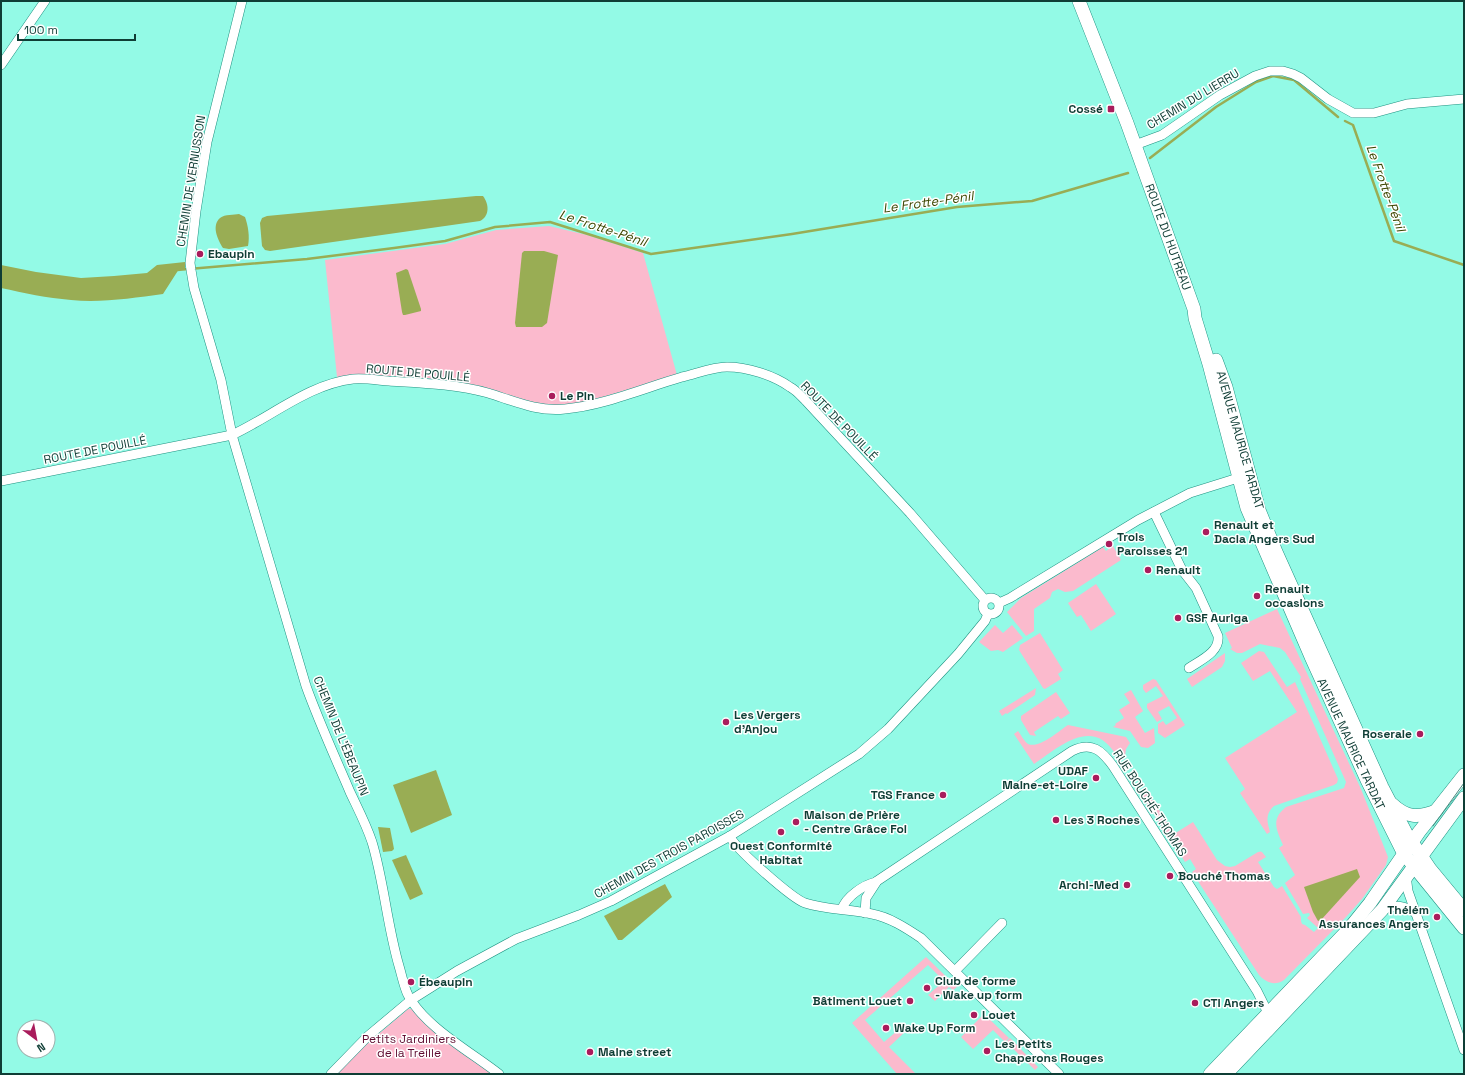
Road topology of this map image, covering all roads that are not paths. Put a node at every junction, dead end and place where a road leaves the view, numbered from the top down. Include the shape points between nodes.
1 (45, 1) edge
2 (242, 1) edge
3 (1079, 1) edge
4 (1, 65) edge
5 (1464, 98) edge
6 (1135, 145) junction
7 (1194, 309) junction
8 (232, 435) junction
9 (1238, 478) junction
10 (1, 481) edge
11 (1154, 512) junction
12 (985, 600) junction
13 (999, 603) junction
14 (988, 614) junction
15 (1189, 668) dead end
16 (1464, 775) edge
17 (1464, 798) edge
18 (1389, 802) junction
19 (1436, 811) junction
20 (730, 836) junction
21 (1412, 842) junction
22 (1404, 854) junction
23 (1418, 862) junction
24 (1406, 878) junction
25 (877, 881) junction
26 (842, 909) junction
27 (1382, 910) junction
28 (1464, 910) edge
29 (865, 912) junction
30 (1417, 914) junction
31 (1002, 922) dead end
32 (1464, 928) edge
33 (955, 971) junction
34 (411, 1000) junction
35 (1269, 1012) junction
36 (1285, 1012) junction
37 (1258, 1041) junction
38 (1464, 1050) edge
39 (331, 1074) edge
40 (499, 1074) edge
41 (1059, 1074) edge
42 (1210, 1074) edge
43 (1226, 1074) edge

1 - 4 street
2 - 8 street, CHEMIN DE VERNUSSON via 207,142 190,263 192,279 221,380
3 - 6 street, ROUTE DU HUTREAU
5 - 6 street, CHEMIN DU LIERRU via 1407,104 1374,113 1353,113 1328,100 1301,78 1283,71 1270,71 1220,95 1162,135
6 - 7 street, ROUTE DU HUTREAU
7 - 9 street, ROUTE DU HUTREAU
7 - 18 street, AVENUE MAURICE TARDAT via 1204,327 1226,387 1259,510
8 - 10 street, ROUTE DE POUILLÉ
8 - 12 street, ROUTE DE POUILLÉ via 311,392 330,384 354,379 458,386 546,410 579,407 701,372 726,367 742,369 790,387 806,401 910,513
8 - 34 street, CHEMIN DE L'ÉBEAUPIN via 306,686 371,838 396,957
9 - 11 street via 1190,493
9 - 22 street, AVENUE MAURICE TARDAT via 1250,517 1312,659
11 - 13 street
11 - 15 street via 1182,570 1196,588 1218,636 1218,644 1214,650
12 - 13 street via 992,598
12 - 14 street via 982,608
13 - 14 street via 998,611
14 - 20 street, CHEMIN DES TROIS PAROISSES via 958,654 888,729 859,754
16 - 19 street
17 - 23 street
18 - 19 street via 1401,812 1411,815 1425,815
18 - 21 street, AVENUE MAURICE TARDAT
19 - 21 street
20 - 26 street via 748,858 797,899 805,903
20 - 34 street, CHEMIN DES TROIS PAROISSES via 611,901 486,954
21 - 22 street
21 - 23 street, AVENUE MAURICE TARDAT
22 - 23 street, AVENUE MAURICE TARDAT
22 - 24 street
22 - 35 street via 1349,929
23 - 24 street
23 - 28 street, AVENUE MAURICE TARDAT
23 - 32 street, AVENUE MAURICE TARDAT
24 - 27 street
24 - 30 street
25 - 26 street, RUE BOUCHÉ-THOMAS via 854,894 844,903
25 - 29 street, RUE BOUCHÉ-THOMAS via 866,898
25 - 35 street, RUE BOUCHÉ-THOMAS via 1072,750 1092,747 1101,752 1113,766
26 - 29 street
27 - 30 street via 1402,906
27 - 36 street
29 - 33 street via 883,917 921,938
30 - 38 street
31 - 33 street
33 - 41 street
34 - 39 street, CHEMIN DES TROIS PAROISSES via 368,1036
34 - 40 street, CHEMIN DE L'ÉBEAUPIN via 450,1039
35 - 36 street
35 - 37 street via 1268,1022
35 - 42 street
36 - 37 street
37 - 43 street

